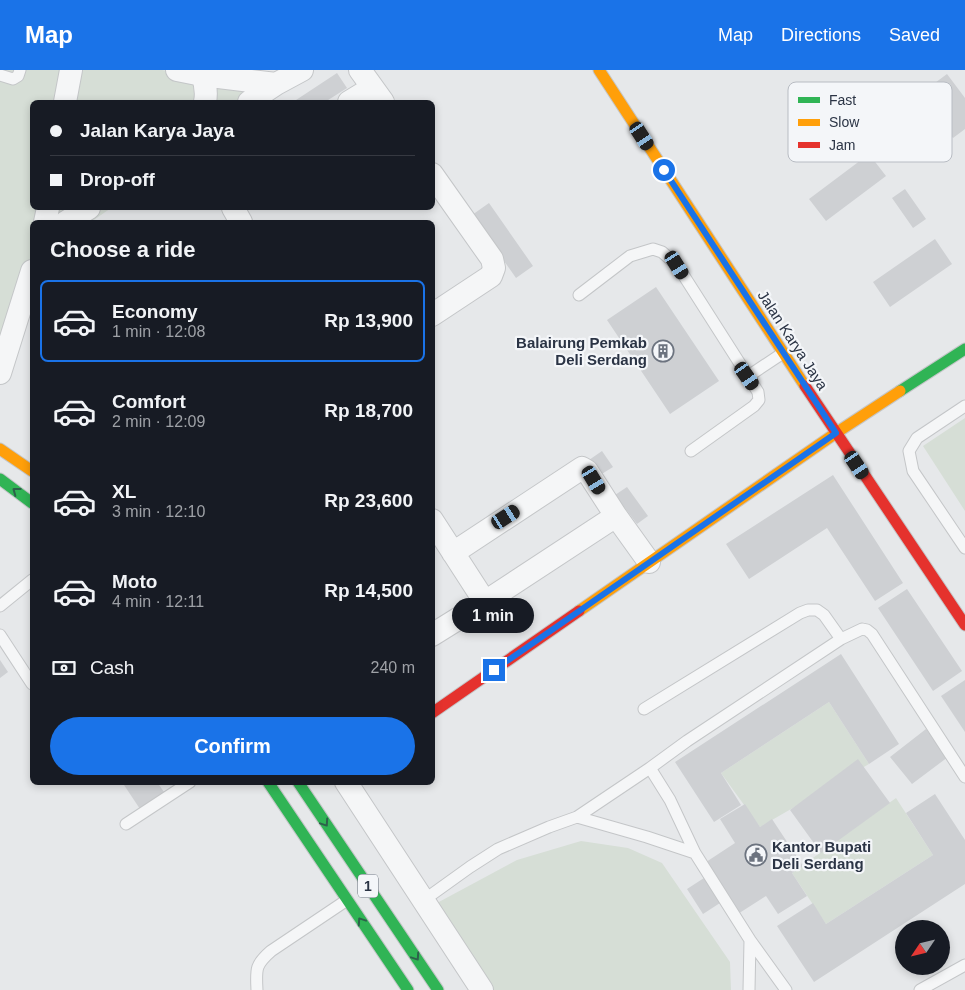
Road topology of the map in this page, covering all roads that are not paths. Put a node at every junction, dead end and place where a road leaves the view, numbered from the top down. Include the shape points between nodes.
1 (20, 70) edge
2 (71, 70) edge
3 (176, 70) edge
4 (302, 70) edge
5 (599, 70) edge
6 (0, 75) edge
7 (202, 75) junction
8 (276, 84) junction
9 (372, 87) edge
10 (65, 100) edge
11 (205, 100) edge
12 (252, 100) edge
13 (352, 100) edge
14 (435, 178) edge
15 (86, 210) edge
16 (69, 220) edge
17 (30, 290) edge
18 (579, 295) dead end
19 (28, 309) edge
20 (435, 313) edge
21 (965, 349) edge
22 (783, 353) junction
23 (0, 373) edge
24 (747, 376) junction
25 (965, 406) edge
26 (836, 433) junction
27 (0, 449) edge
28 (691, 451) dead end
29 (30, 470) edge
30 (0, 479) edge
31 (30, 502) edge
32 (616, 516) junction
33 (435, 525) edge
34 (965, 548) edge
35 (453, 553) junction
36 (649, 562) junction
37 (30, 582) edge
38 (485, 602) junction
39 (0, 606) edge
40 (965, 625) edge
41 (435, 633) edge
42 (0, 635) edge
43 (841, 639) junction
44 (30, 681) edge
45 (644, 709) dead end
46 (435, 711) edge
47 (650, 768) junction
48 (965, 778) edge
49 (185, 785) edge
50 (270, 785) edge
51 (300, 785) edge
52 (348, 785) edge
53 (577, 817) junction
54 (126, 824) dead end
55 (696, 853) junction
56 (347, 900) junction
57 (424, 900) junction
58 (750, 940) junction
59 (965, 965) edge
60 (257, 990) edge
61 (408, 990) edge
62 (438, 990) edge
63 (482, 990) edge
64 (749, 990) edge
65 (786, 990) edge
66 (920, 990) edge

1 - 6 lane via 13,79
2 - 10 street
3 - 7 street
4 - 8 street
5 - 22 main road, Jalan Karya Jaya
7 - 8 street
7 - 11 street
8 - 12 street
9 - 13 street
14 - 20 street via 492,259 494,268 491,276
15 - 16 street
17 - 19 street
18 - 24 lane via 630,256 653,249 662,252 677,265
19 - 23 street
21 - 26 main road
22 - 24 lane
22 - 26 main road, Jalan Karya Jaya
24 - 28 lane via 758,392 759,400
25 - 34 lane via 917,438 909,451 913,471
26 - 36 main road
26 - 40 main road, Jalan Karya Jaya
27 - 29 main road
31 -> 30 main road
32 - 35 street via 591,475 582,468
32 - 36 street
32 - 38 street
33 - 35 street
35 - 38 street
36 - 46 main road
37 - 39 lane
38 - 41 street
42 - 44 lane
43 - 45 lane via 824,615 817,610 808,610
43 - 47 lane
43 - 48 lane via 862,629 872,634
47 - 53 lane
47 - 55 lane
49 - 54 lane
50 - 56 main road, 1
51 -> 62 main road, 1
52 - 57 street
53 - 55 lane
53 - 57 lane via 498,849
55 - 58 lane
56 - 60 lane via 261,960 256,972
61 -> 56 main road, 1
57 - 63 street
58 - 64 lane
58 - 65 lane
59 - 66 lane

